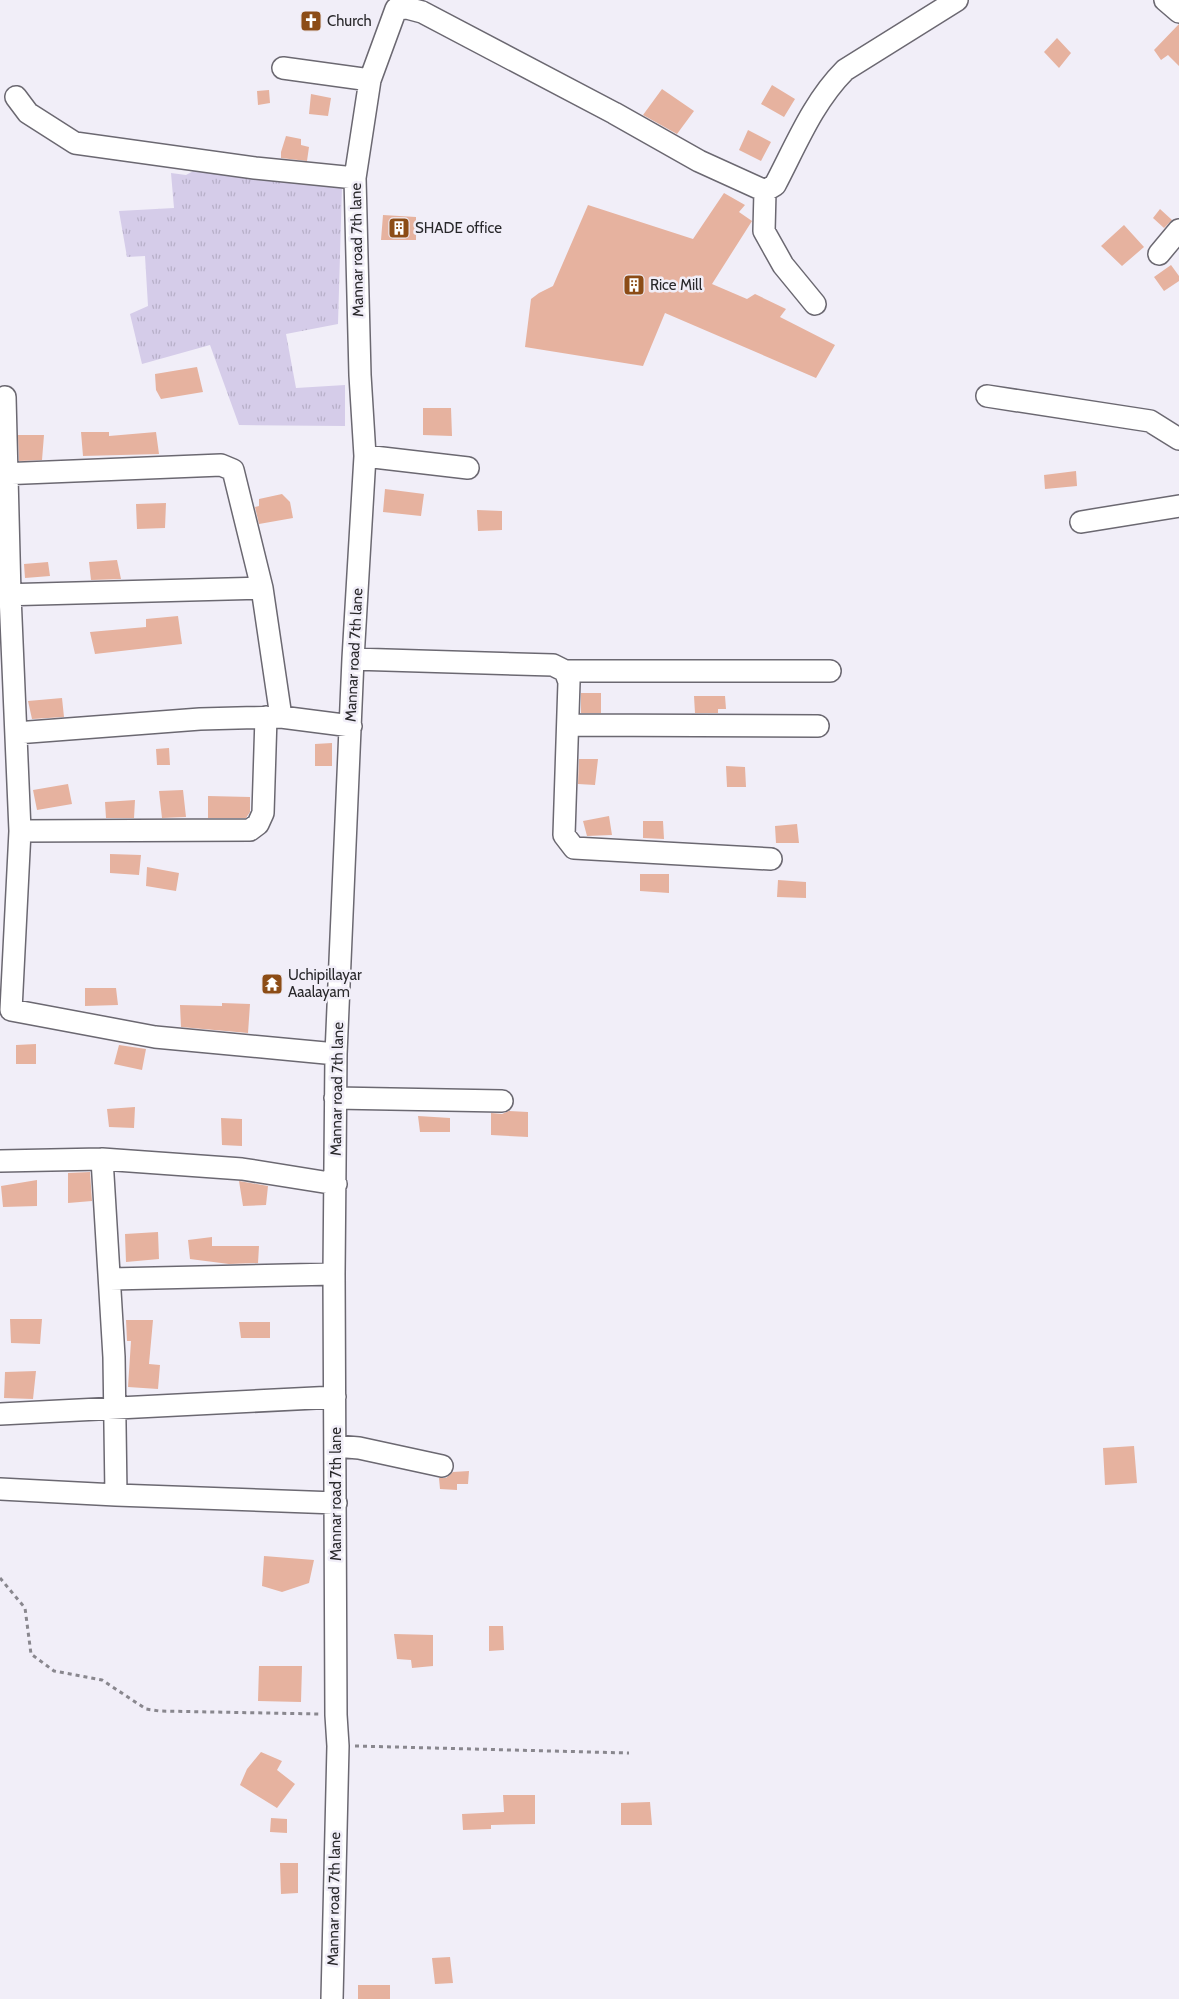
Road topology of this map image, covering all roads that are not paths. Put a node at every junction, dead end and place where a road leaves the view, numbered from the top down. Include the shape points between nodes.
1 (957, 0) edge
2 (1165, 0) edge
3 (1179, 12) edge
4 (283, 68) dead end
5 (370, 80) junction
6 (16, 97) dead end
7 (355, 178) junction
8 (765, 191) junction
9 (1179, 230) edge
10 (1159, 254) dead end
11 (815, 304) dead end
12 (987, 396) dead end
13 (4, 397) dead end
14 (1179, 439) edge
15 (365, 456) junction
16 (468, 468) dead end
17 (4, 474) edge
18 (1179, 506) edge
19 (1081, 522) dead end
20 (262, 588) junction
21 (5, 595) edge
22 (353, 659) junction
23 (565, 671) junction
24 (830, 671) dead end
25 (274, 717) junction
26 (568, 725) junction
27 (351, 726) junction
28 (818, 726) dead end
29 (16, 733) junction
30 (20, 831) junction
31 (772, 859) dead end
32 (336, 1054) junction
33 (336, 1098) junction
34 (502, 1101) dead end
35 (102, 1159) junction
36 (0, 1161) edge
37 (336, 1184) junction
38 (334, 1274) junction
39 (110, 1279) junction
40 (335, 1397) junction
41 (116, 1408) junction
42 (0, 1414) edge
43 (335, 1446) junction
44 (442, 1466) dead end
45 (0, 1489) edge
46 (116, 1495) junction
47 (336, 1503) junction
48 (332, 1999) edge

1 - 8 street via 845,70 818,102 775,184
2 - 3 street
4 - 5 street
5 - 7 street, Mannar road 7th lane
5 - 8 street, Mannar road 7th lane via 396,9 422,12 699,161
6 - 7 street via 28,113 75,143
7 - 15 street, Mannar road 7th lane
8 - 11 street via 764,231 783,265
9 - 10 street
12 - 14 street via 1150,421
13 - 17 street
15 - 16 street
15 - 22 street, Mannar road 7th lane
17 - 20 street via 221,465 232,470
17 - 21 street
18 - 19 street
20 - 21 street
20 - 25 street
21 - 29 street
22 - 23 street via 553,665
22 - 27 street, Mannar road 7th lane
23 - 24 street
23 - 26 street via 569,682
25 - 27 street
25 - 29 street via 200,719
25 - 30 street via 263,813 258,824 250,830
26 - 28 street
26 - 31 street via 564,835 574,848
27 - 32 street, Mannar road 7th lane
29 - 30 street
30 - 32 street via 11,1010 155,1037
32 - 33 street, Mannar road 7th lane
33 - 34 street
33 - 37 street, Mannar road 7th lane
35 - 36 street
35 - 37 street via 242,1169
35 - 39 street
37 - 38 street, Mannar road 7th lane
38 - 39 street
38 - 40 street, Mannar road 7th lane
39 - 41 street
40 - 41 street
40 - 43 street, Mannar road 7th lane
41 - 42 street
41 - 46 street
43 - 44 street
43 - 47 street, Mannar road 7th lane
45 - 46 street
46 - 47 street
47 - 48 street, Mannar road 7th lane via 338,1746

